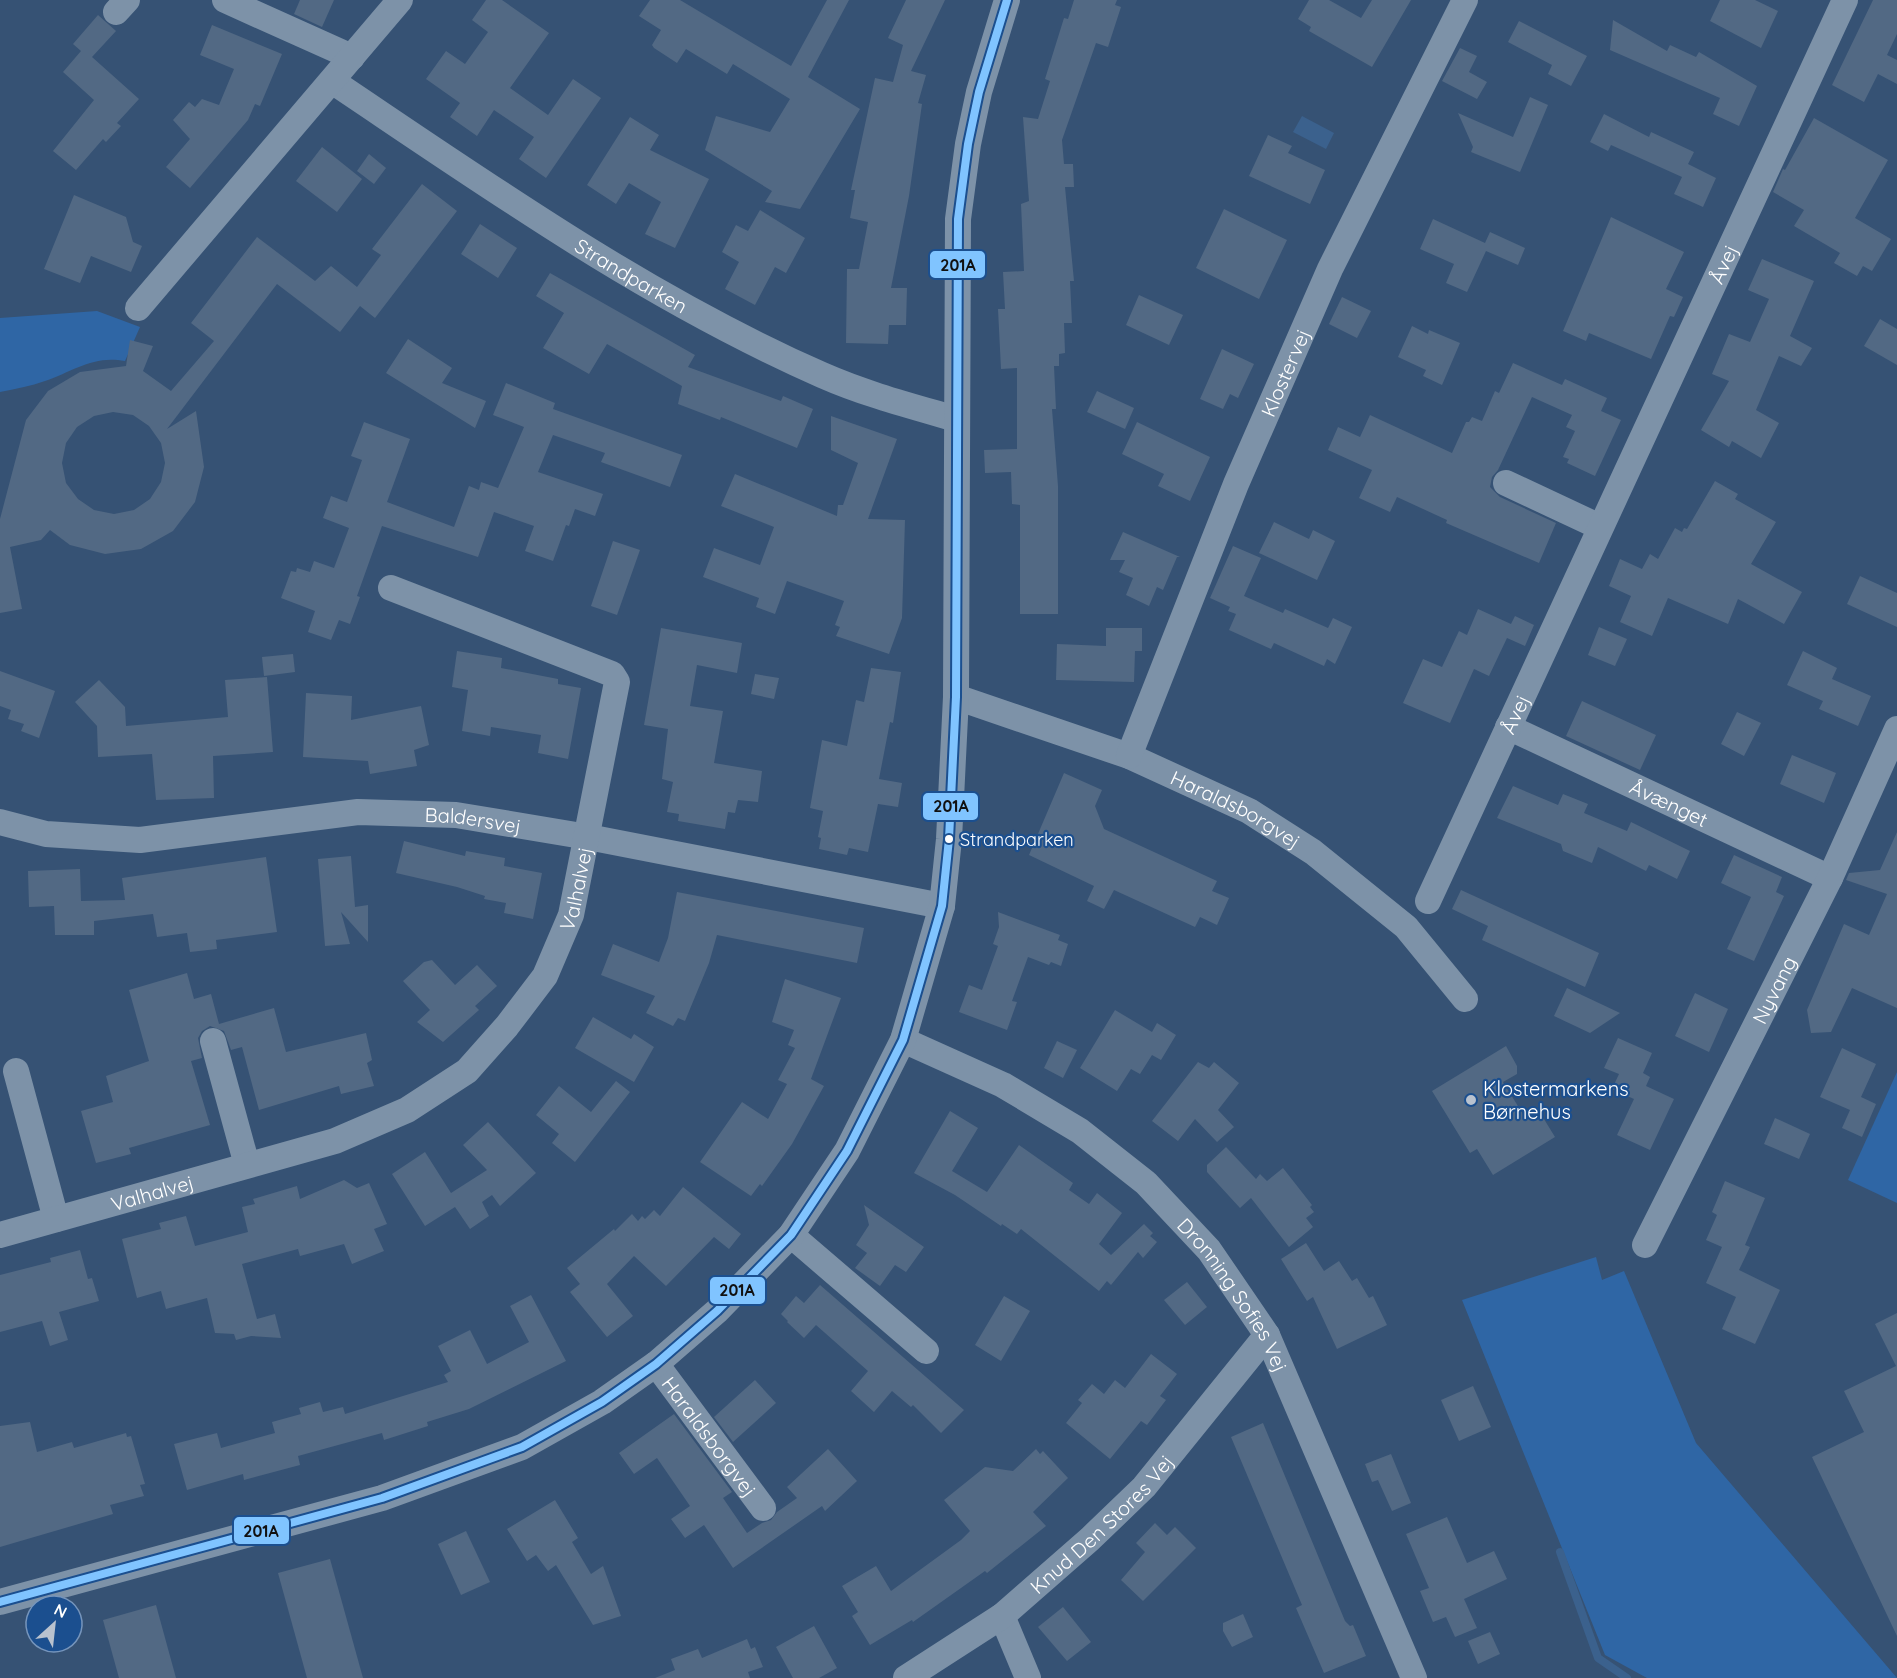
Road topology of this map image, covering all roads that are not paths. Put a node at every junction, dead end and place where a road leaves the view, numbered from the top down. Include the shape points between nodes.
1 (225, 0) edge
2 (400, 0) edge
3 (1007, 0) edge
4 (1465, 0) edge
5 (1845, 0) edge
6 (352, 57) junction
7 (332, 81) junction
8 (138, 308) dead end
9 (956, 419) junction
10 (1506, 483) dead end
11 (1600, 526) junction
12 (391, 588) dead end
13 (956, 697) junction
14 (1508, 727) junction
15 (1897, 729) edge
16 (1129, 756) junction
17 (0, 822) edge
18 (588, 837) junction
19 (1830, 878) junction
20 (1428, 901) dead end
21 (942, 906) junction
22 (1465, 999) dead end
23 (903, 1040) junction
24 (213, 1041) dead end
25 (16, 1071) dead end
26 (247, 1166) junction
27 (56, 1219) junction
28 (0, 1235) edge
29 (790, 1235) junction
30 (1645, 1245) dead end
31 (1268, 1335) junction
32 (926, 1350) dead end
33 (656, 1364) junction
34 (763, 1508) dead end
35 (0, 1602) edge
36 (1002, 1616) junction
37 (906, 1678) edge
38 (1028, 1678) edge
39 (1414, 1678) edge

1 - 6 street
2 - 6 street
3 - 9 street, Haraldsborgvej via 979,92 958,219
4 - 16 street, Klostervej via 1330,268 1236,484
5 - 11 street, Åvej
6 - 7 street
7 - 8 street
7 - 9 street, Strandparken via 552,229 720,327 824,376
9 - 13 street, Haraldsborgvej
10 - 11 street
11 - 14 street, Åvej
12 - 18 street, Valhalvej via 612,674 617,682
13 - 16 street, Haraldsborgvej
13 - 21 street, Haraldsborgvej via 949,851
14 - 19 street, Åvænget
14 - 20 street, Åvej
15 - 19 street, Nyvang
16 - 22 street, Haraldsborgvej via 1249,811 1313,852 1406,927
17 - 18 street, Baldersvej via 46,834 140,840 358,812 456,815
18 - 21 street, Baldersvej
18 - 26 street, Valhalvej via 571,915 545,976 466,1071 391,1117 335,1141
19 - 30 street, Nyvang
21 - 23 street, Haraldsborgvej
23 - 29 street, Haraldsborgvej via 847,1151
23 - 31 street, Dronning Sofies Vej via 1008,1088 1080,1131 1146,1183 1209,1250
24 - 26 street
25 - 27 street
26 - 27 street, Valhalvej
27 - 28 street, Valhalvej
29 - 32 street
29 - 33 street, Haraldsborgvej via 717,1311
31 - 36 street, Knud Den Stores Vej via 1144,1487
31 - 39 street, Dronning Sofies Vej
33 - 34 street, Haraldsborgvej
33 - 35 street, Haraldsborgvej via 602,1402 522,1447 382,1498
36 - 37 street, Knud Den Stores Vej
36 - 38 street

